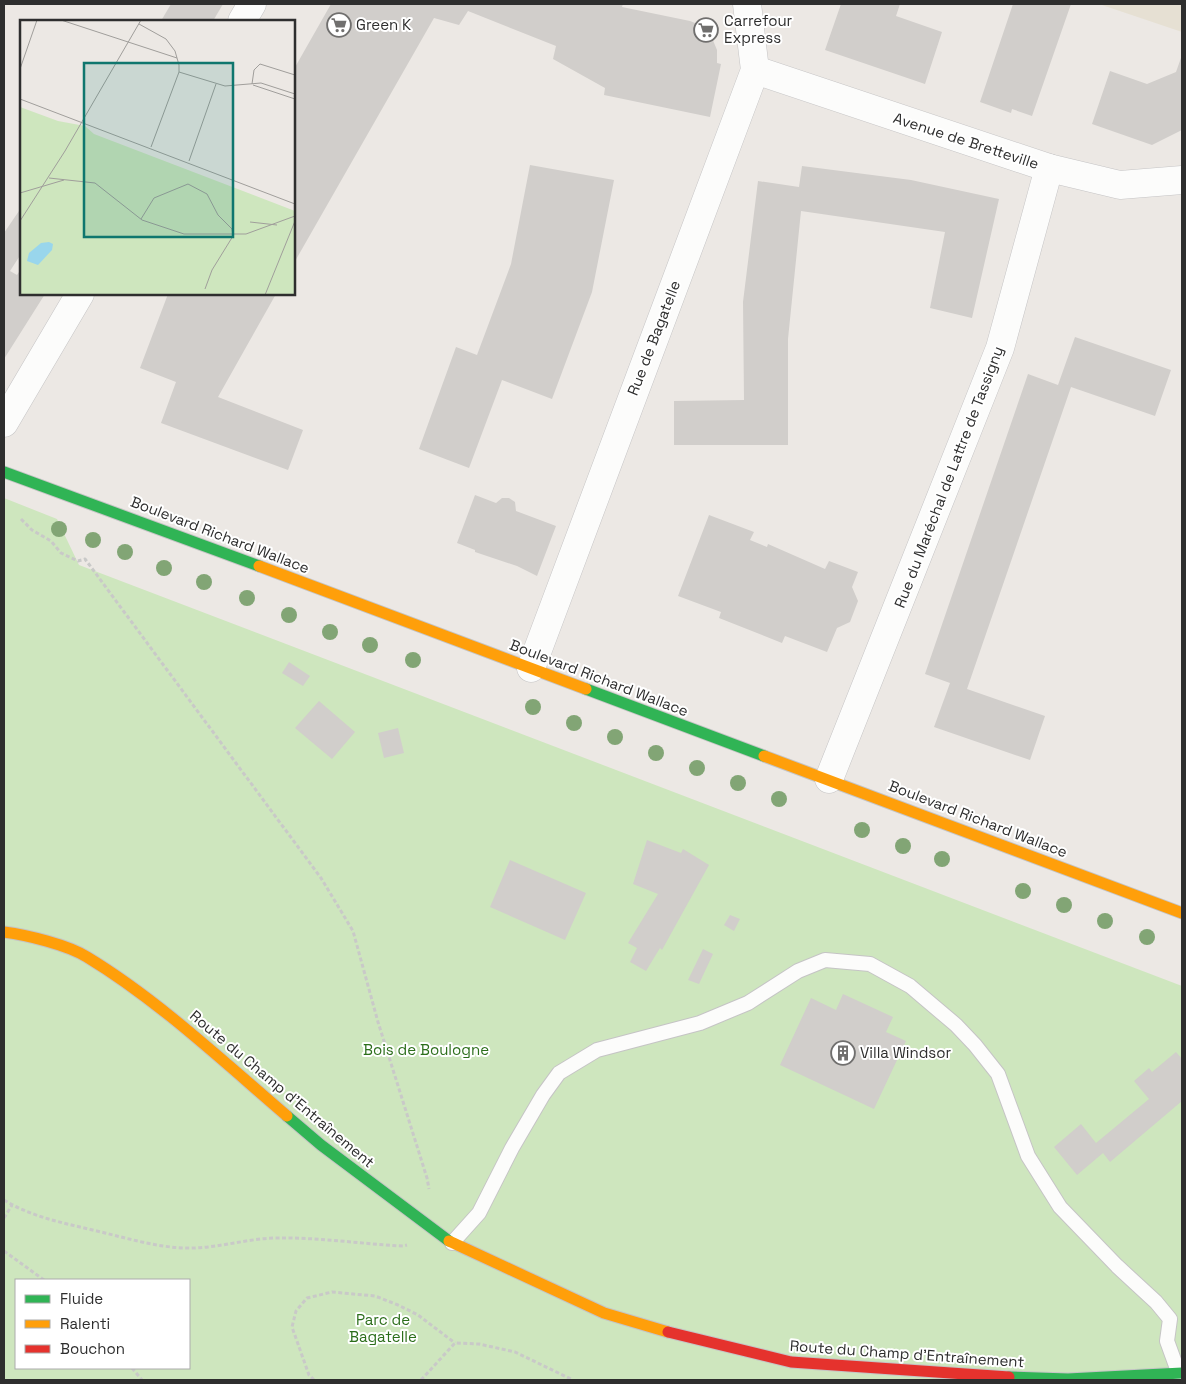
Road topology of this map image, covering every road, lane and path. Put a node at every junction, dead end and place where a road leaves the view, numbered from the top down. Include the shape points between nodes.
1 (252, 4) edge
2 (747, 4) edge
3 (243, 20) edge
4 (755, 70) junction
5 (1049, 168) junction
6 (1182, 180) edge
7 (79, 295) edge
8 (4, 423) edge
9 (4, 472) edge
10 (21, 519) dead end
11 (530, 668) junction
12 (829, 779) junction
13 (1182, 913) edge
14 (4, 932) edge
15 (4, 1200) edge
16 (12, 1205) junction
17 (4, 1218) edge
18 (434, 1229) junction
19 (452, 1242) junction
20 (4, 1250) edge
21 (43, 1279) edge
22 (455, 1343) junction
23 (133, 1369) edge
24 (1179, 1376) edge
25 (142, 1380) edge
26 (314, 1380) edge
27 (420, 1380) edge
28 (573, 1380) edge

1 - 3 street
2 - 4 street, Rue de Bagatelle
4 - 5 street, Avenue de Bretteville
4 - 11 street, Rue de Bagatelle
5 - 6 street, Avenue de Bretteville via 1120,185
5 - 12 street, Rue du Maréchal de Lattre de Tassigny via 1000,348
7 - 8 street
9 - 11 street, Boulevard Richard Wallace
10 - 18 path via 51,541 61,553 78,561 85,559 321,878 353,931 378,1022 428,1178
11 - 12 street, Boulevard Richard Wallace
12 - 13 street, Boulevard Richard Wallace
14 - 18 street, Route du Champ d'Entraînement via 26,935 86,956 174,1019 321,1146
15 - 16 path
16 - 17 path
16 - 18 path via 66,1226 144,1244 175,1247 195,1248 274,1238 404,1246
18 - 19 street, Route du Champ d'Entraînement
19 - 24 street, Route du Champ d'Entraînement via 604,1313 791,1362 1030,1378
19 - 24 lane via 479,1213 512,1148 559,1073 597,1050 700,1023 748,1003 798,971 825,960 870,964 910,986 937,1009 974,1044 998,1074 1028,1156 1060,1207 1170,1319 1167,1341
20 - 21 path
22 - 26 path via 418,1315 375,1296 332,1292 308,1298 296,1312 292,1328 309,1376
22 - 27 path
22 - 28 path via 479,1344 514,1352
23 - 25 path

